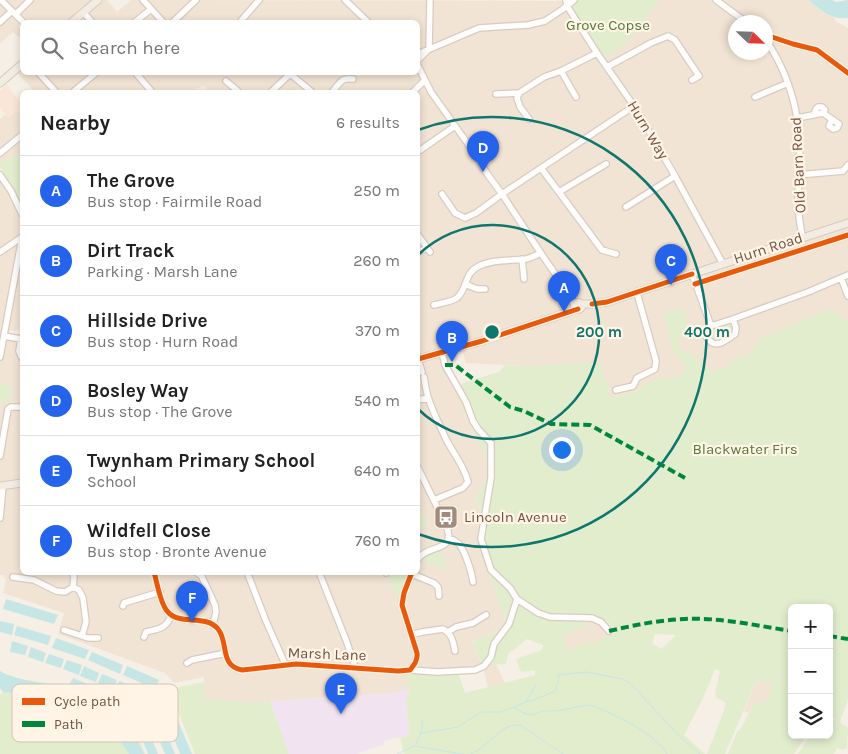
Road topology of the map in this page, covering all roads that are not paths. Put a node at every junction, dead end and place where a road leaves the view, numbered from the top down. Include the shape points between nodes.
1 (1, 0) edge
2 (30, 0) edge
3 (98, 0) edge
4 (143, 0) edge
5 (196, 0) edge
6 (259, 0) edge
7 (345, 0) edge
8 (430, 0) edge
9 (574, 0) edge
10 (716, 0) edge
11 (567, 3) edge
12 (151, 9) junction
13 (84, 12) junction
14 (14, 13) junction
15 (736, 15) edge
16 (22, 20) edge
17 (74, 20) edge
18 (90, 20) edge
19 (137, 20) edge
20 (160, 20) edge
21 (175, 20) edge
22 (242, 20) edge
23 (366, 20) edge
24 (0, 22) edge
25 (773, 40) edge
26 (429, 49) junction
27 (773, 50) edge
28 (420, 53) edge
29 (598, 53) junction
30 (420, 58) edge
31 (20, 66) edge
32 (607, 67) junction
33 (420, 70) edge
34 (562, 71) junction
35 (848, 73) edge
36 (41, 75) edge
37 (94, 75) edge
38 (138, 75) edge
39 (287, 75) edge
40 (291, 75) edge
41 (353, 79) dead end
42 (425, 80) junction
43 (692, 80) dead end
44 (226, 81) dead end
45 (0, 83) edge
46 (788, 83) junction
47 (54, 90) edge
48 (79, 90) edge
49 (150, 90) edge
50 (237, 90) edge
51 (273, 90) edge
52 (310, 90) edge
53 (334, 90) edge
54 (415, 90) edge
55 (519, 93) junction
56 (496, 94) dead end
57 (576, 97) dead end
58 (755, 97) dead end
59 (634, 106) junction
60 (797, 118) junction
61 (529, 119) dead end
62 (832, 119) dead end
63 (455, 126) junction
64 (20, 136) edge
65 (420, 150) edge
66 (0, 153) edge
67 (606, 164) dead end
68 (848, 165) edge
69 (542, 168) junction
70 (0, 175) edge
71 (798, 175) junction
72 (675, 176) junction
73 (559, 192) junction
74 (442, 194) dead end
75 (502, 194) junction
76 (626, 208) dead end
77 (20, 210) edge
78 (848, 224) edge
79 (848, 235) edge
80 (20, 238) edge
81 (420, 238) edge
82 (802, 238) junction
83 (20, 248) edge
84 (0, 252) edge
85 (420, 252) edge
86 (541, 253) junction
87 (616, 254) dead end
88 (522, 259) junction
89 (723, 264) junction
90 (692, 274) junction
91 (848, 275) edge
92 (841, 278) junction
93 (524, 279) dead end
94 (465, 284) junction
95 (695, 284) junction
96 (485, 289) dead end
97 (637, 292) junction
98 (848, 296) edge
99 (434, 305) dead end
100 (578, 306) junction
101 (733, 319) junction
102 (710, 326) junction
103 (4, 336) junction
104 (20, 339) edge
105 (442, 352) junction
106 (0, 357) edge
107 (420, 358) edge
108 (421, 371) edge
109 (616, 390) dead end
110 (428, 398) junction
111 (420, 400) edge
112 (20, 407) edge
113 (0, 456) edge
114 (7, 458) dead end
115 (420, 472) edge
116 (20, 483) edge
117 (2, 486) edge
118 (434, 500) junction
119 (0, 518) edge
120 (448, 538) junction
121 (420, 556) edge
122 (35, 575) edge
123 (73, 575) edge
124 (155, 575) edge
125 (201, 575) edge
126 (248, 575) edge
127 (321, 575) edge
128 (411, 575) edge
129 (416, 575) edge
130 (14, 577) dead end
131 (34, 580) junction
132 (473, 582) dead end
133 (73, 587) junction
134 (160, 592) junction
135 (439, 596) dead end
136 (517, 599) junction
137 (123, 606) dead end
138 (486, 615) dead end
139 (171, 616) junction
140 (212, 624) junction
141 (64, 630) dead end
142 (610, 631) dead end
143 (448, 632) junction
144 (411, 635) junction
145 (82, 636) junction
146 (144, 637) dead end
147 (98, 638) dead end
148 (455, 651) dead end
149 (226, 653) junction
150 (187, 663) dead end
151 (285, 664) junction
152 (355, 667) junction
153 (412, 668) junction

1 - 14 street
2 - 14 street
3 - 13 main road
4 - 12 street
5 - 21 street
6 - 22 street
7 - 23 street
8 - 26 street
9 - 11 street
10 - 15 street
11 - 26 street via 545,21 479,28
11 - 29 street, Hurn Way
12 - 19 street
12 - 20 street
13 - 17 main road
13 - 18 street
14 - 16 street
14 - 24 street
25 - 35 street via 817,50
26 - 28 street
26 - 30 street
27 - 46 street, Old Barn Road
29 - 32 street, Hurn Way
29 - 34 street
31 - 45 main road
32 - 43 street via 668,36 700,76
32 - 59 street, Hurn Way
33 - 42 street
34 - 55 street via 544,77
34 - 57 street
36 - 47 street
37 - 48 street
38 - 49 street
39 - 51 street
40 - 52 street
41 - 53 street via 342,80
42 - 54 street
42 - 63 street
44 - 50 street
46 - 58 street
46 - 60 street, Old Barn Road
55 - 56 street
55 - 61 street via 516,98
59 - 69 street
59 - 72 street, Hurn Way
60 - 62 street via 814,115 818,107
60 - 71 street, Old Barn Road
63 - 65 street
63 - 75 street
64 - 66 street
67 - 73 street
68 - 71 street via 843,171
69 - 73 street
69 - 75 street
70 - 77 street
71 - 82 street, Old Barn Road
72 - 76 street
72 - 89 street, Hurn Way
73 - 87 street via 602,250
74 - 75 street via 455,212 464,218
75 - 86 street
78 - 82 main road, Hurn Road
79 - 95 street, Hurn Road
80 - 84 street
81 - 85 street via 428,250
82 - 89 main road, Hurn Road
83 - 103 street
86 - 88 street
86 - 100 street
88 - 93 street
88 - 94 street via 478,266 470,272
89 - 90 main road, Hurn Road
90 - 95 street
90 - 97 main road, Hurn Road
91 - 92 street
92 - 98 street
92 - 101 street
94 - 96 street
94 - 99 street via 454,299
95 - 102 street
97 - 100 main road, Hurn Road via 607,302
97 - 109 street via 656,360 655,369 637,378 633,386
100 - 105 main road via 566,314
101 - 102 street
101 - 102 street via 735,334 720,344 708,341 706,336
103 - 104 street
103 - 106 street
105 - 107 main road
105 - 136 street via 445,365 473,420 492,443 481,539 491,570
108 - 110 street
110 - 111 street
110 - 118 street via 468,482 463,488
112 - 113 street via 8,409
113 - 114 street
115 - 118 street
116 - 117 main road
117 - 119 street
118 - 120 street via 448,528
120 - 121 street via 443,546
120 - 132 street via 462,548
122 - 131 street
123 - 133 street
124 - 134 street
125 - 140 street via 216,606
126 - 151 street
127 - 152 street
128 - 144 street via 402,602
129 - 135 street via 434,583
130 - 131 street
131 - 133 street via 56,591 65,592
133 - 145 street via 83,598 86,622
134 - 137 street
134 - 139 street via 164,607
136 - 142 street via 550,617 592,618
136 - 153 street, Marsh Lane via 509,624 494,644 491,657 484,666 475,670 437,672
138 - 143 street
139 - 140 street
139 - 146 street via 164,627 146,632
140 - 149 street via 222,635
141 - 145 street
143 - 144 street via 440,629
143 - 148 street
144 - 153 street via 417,656
145 - 147 street
149 - 150 street
149 - 151 street, Marsh Lane via 230,663 242,670
151 - 152 street, Marsh Lane
152 - 153 street, Marsh Lane

